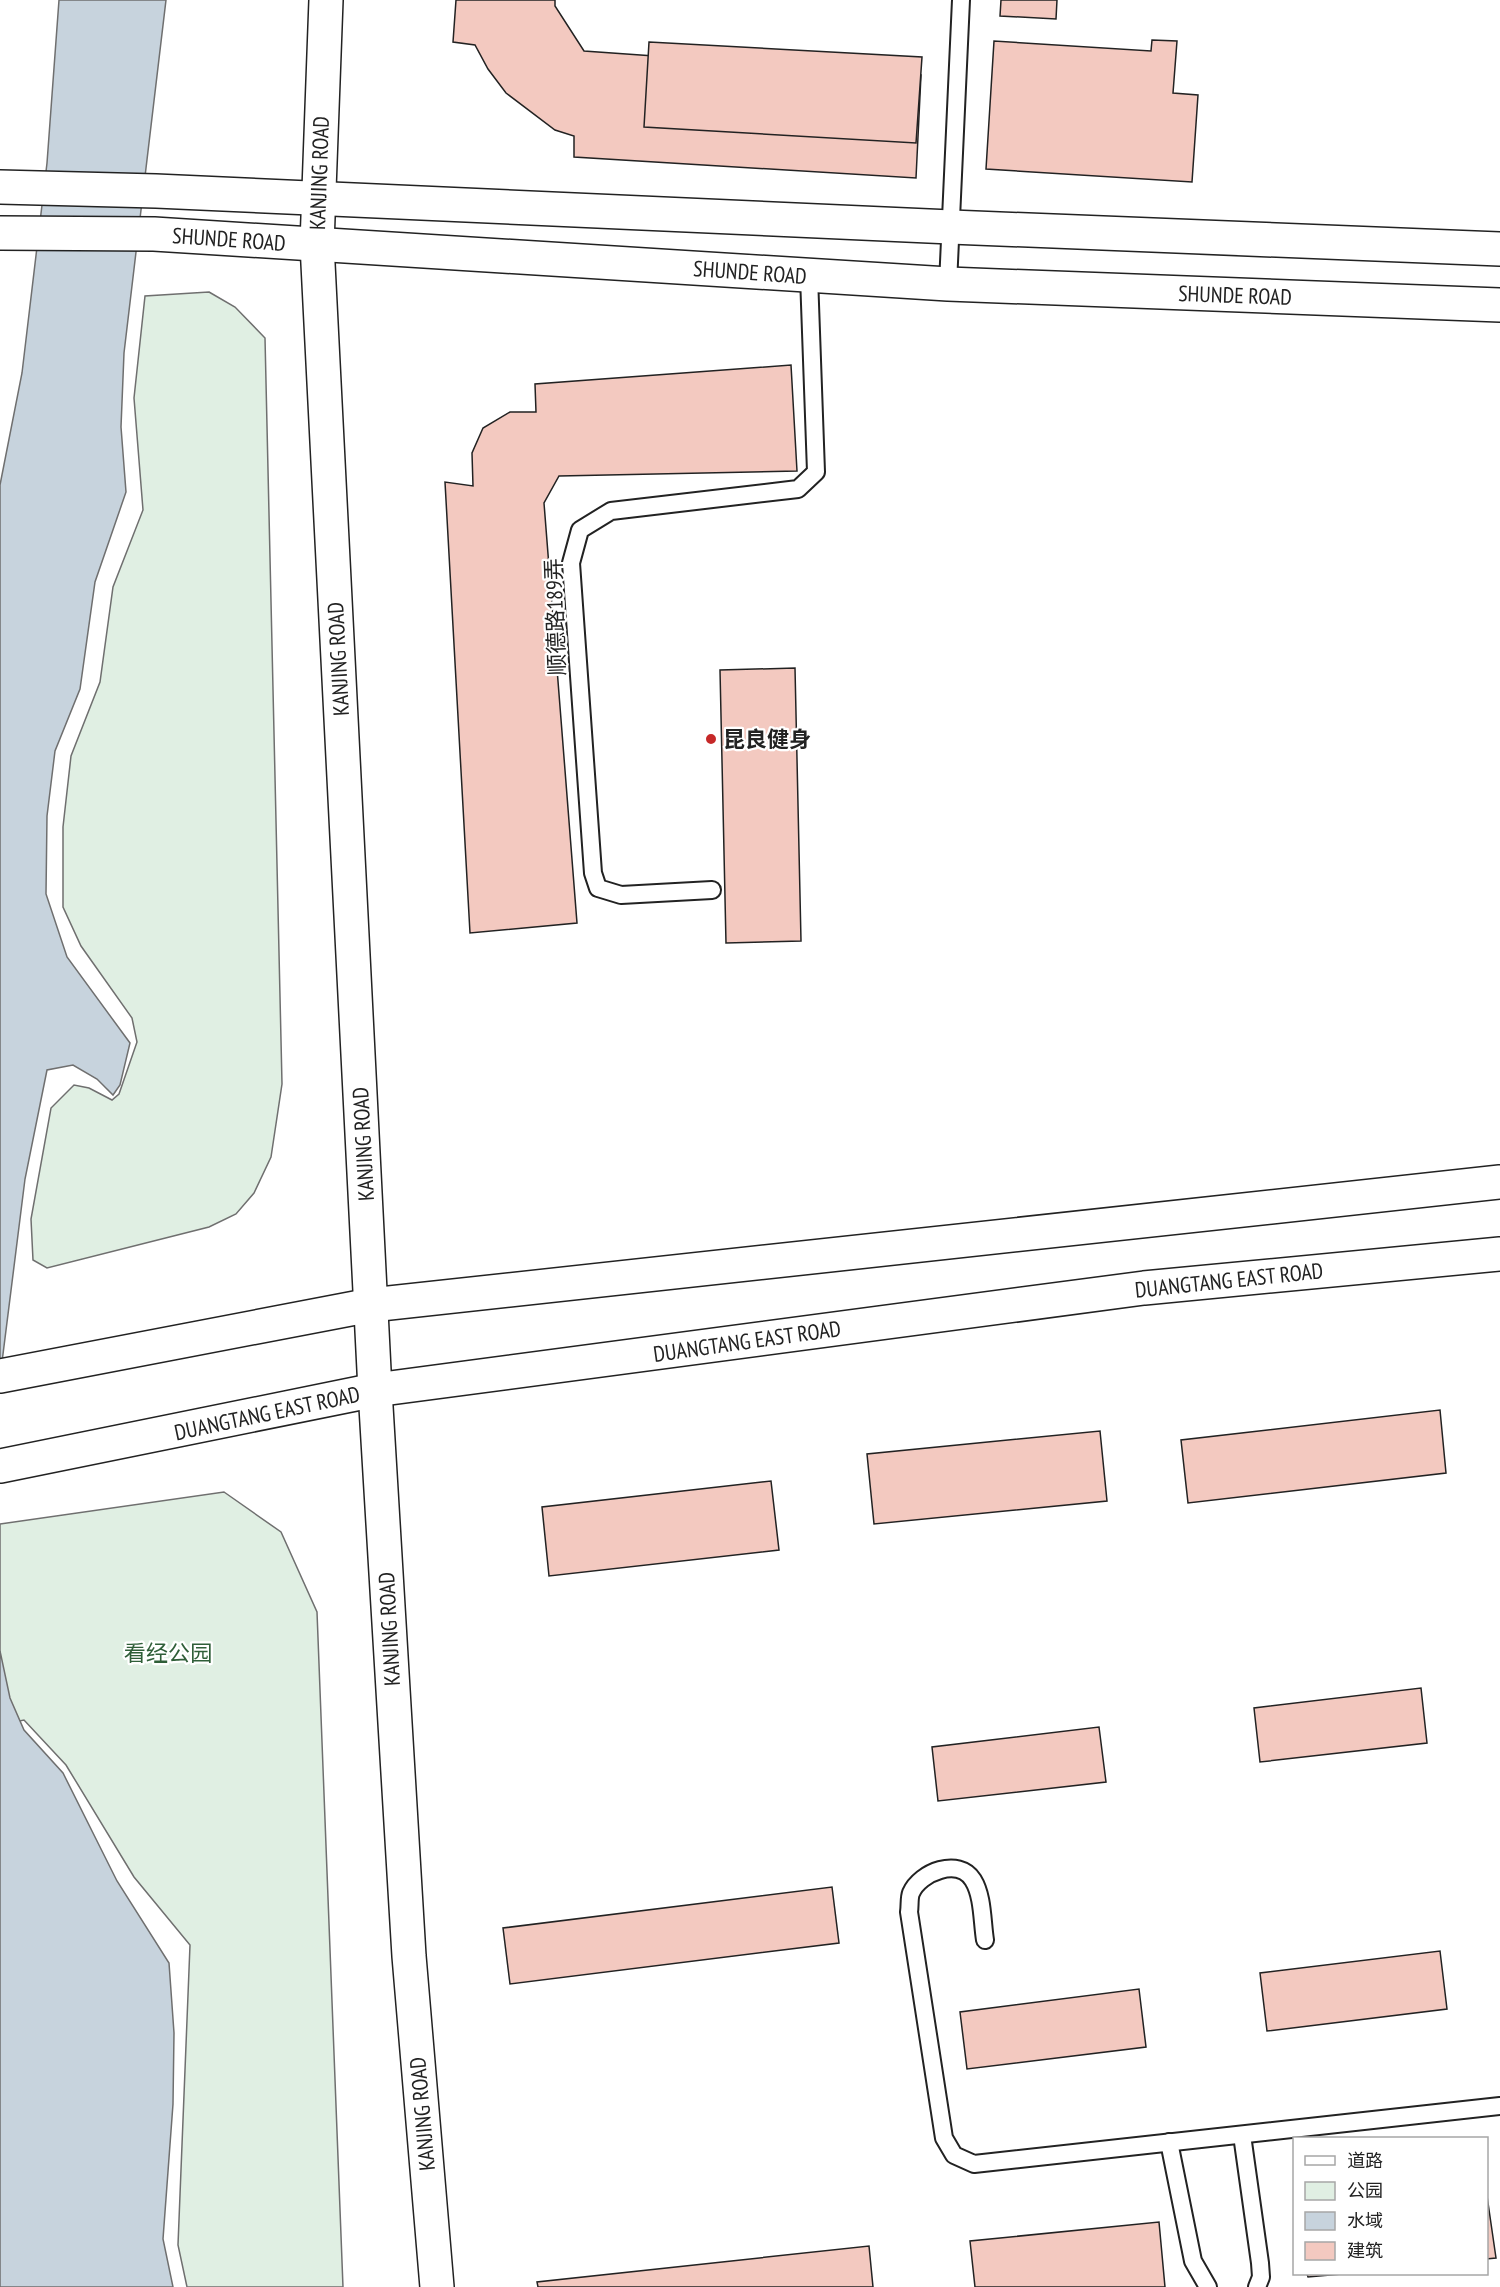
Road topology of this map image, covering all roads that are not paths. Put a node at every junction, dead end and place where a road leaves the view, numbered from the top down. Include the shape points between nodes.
1 (326, 0) edge
2 (961, 0) edge
3 (7, 187) edge
4 (317, 198) junction
5 (951, 227) junction
6 (5, 233) edge
7 (316, 244) junction
8 (1500, 249) edge
9 (809, 276) junction
10 (948, 284) junction
11 (1500, 305) edge
12 (712, 890) dead end
13 (1500, 1182) edge
14 (1500, 1254) edge
15 (371, 1305) junction
16 (13, 1373) edge
17 (375, 1390) junction
18 (11, 1464) edge
19 (985, 1940) dead end
20 (1500, 2106) edge
21 (1242, 2134) junction
22 (1169, 2142) junction
23 (437, 2287) edge
24 (1208, 2287) edge
25 (1257, 2287) edge

1 - 4 main road, KANJING ROAD
2 - 5 lane
3 - 4 main road, SHUNDE ROAD
4 - 5 main road, SHUNDE ROAD
4 - 7 main road, KANJING ROAD
5 - 8 main road, SHUNDE ROAD
5 - 10 lane
6 - 7 main road, SHUNDE ROAD via 154,234
7 - 9 main road, SHUNDE ROAD
7 - 15 main road, KANJING ROAD
9 - 10 main road, SHUNDE ROAD
9 - 12 lane, 顺德路189弄 via 816,472 798,489 611,511 580,530 571,563 592,873 598,888 621,895
10 - 11 main road, SHUNDE ROAD
13 - 15 main road
14 - 17 main road, DUANGTANG EAST ROAD via 1144,1288
15 - 16 main road
15 - 17 main road, KANJING ROAD
17 - 18 main road, DUANGTANG EAST ROAD
17 - 23 main road, KANJING ROAD via 409,1956
19 - 22 lane via 978,1894 964,1869 938,1871 912,1892 909,1912 944,2138 954,2155 974,2164
20 - 21 lane
21 - 22 lane
21 - 25 lane via 1260,2263
22 - 24 lane via 1193,2261

